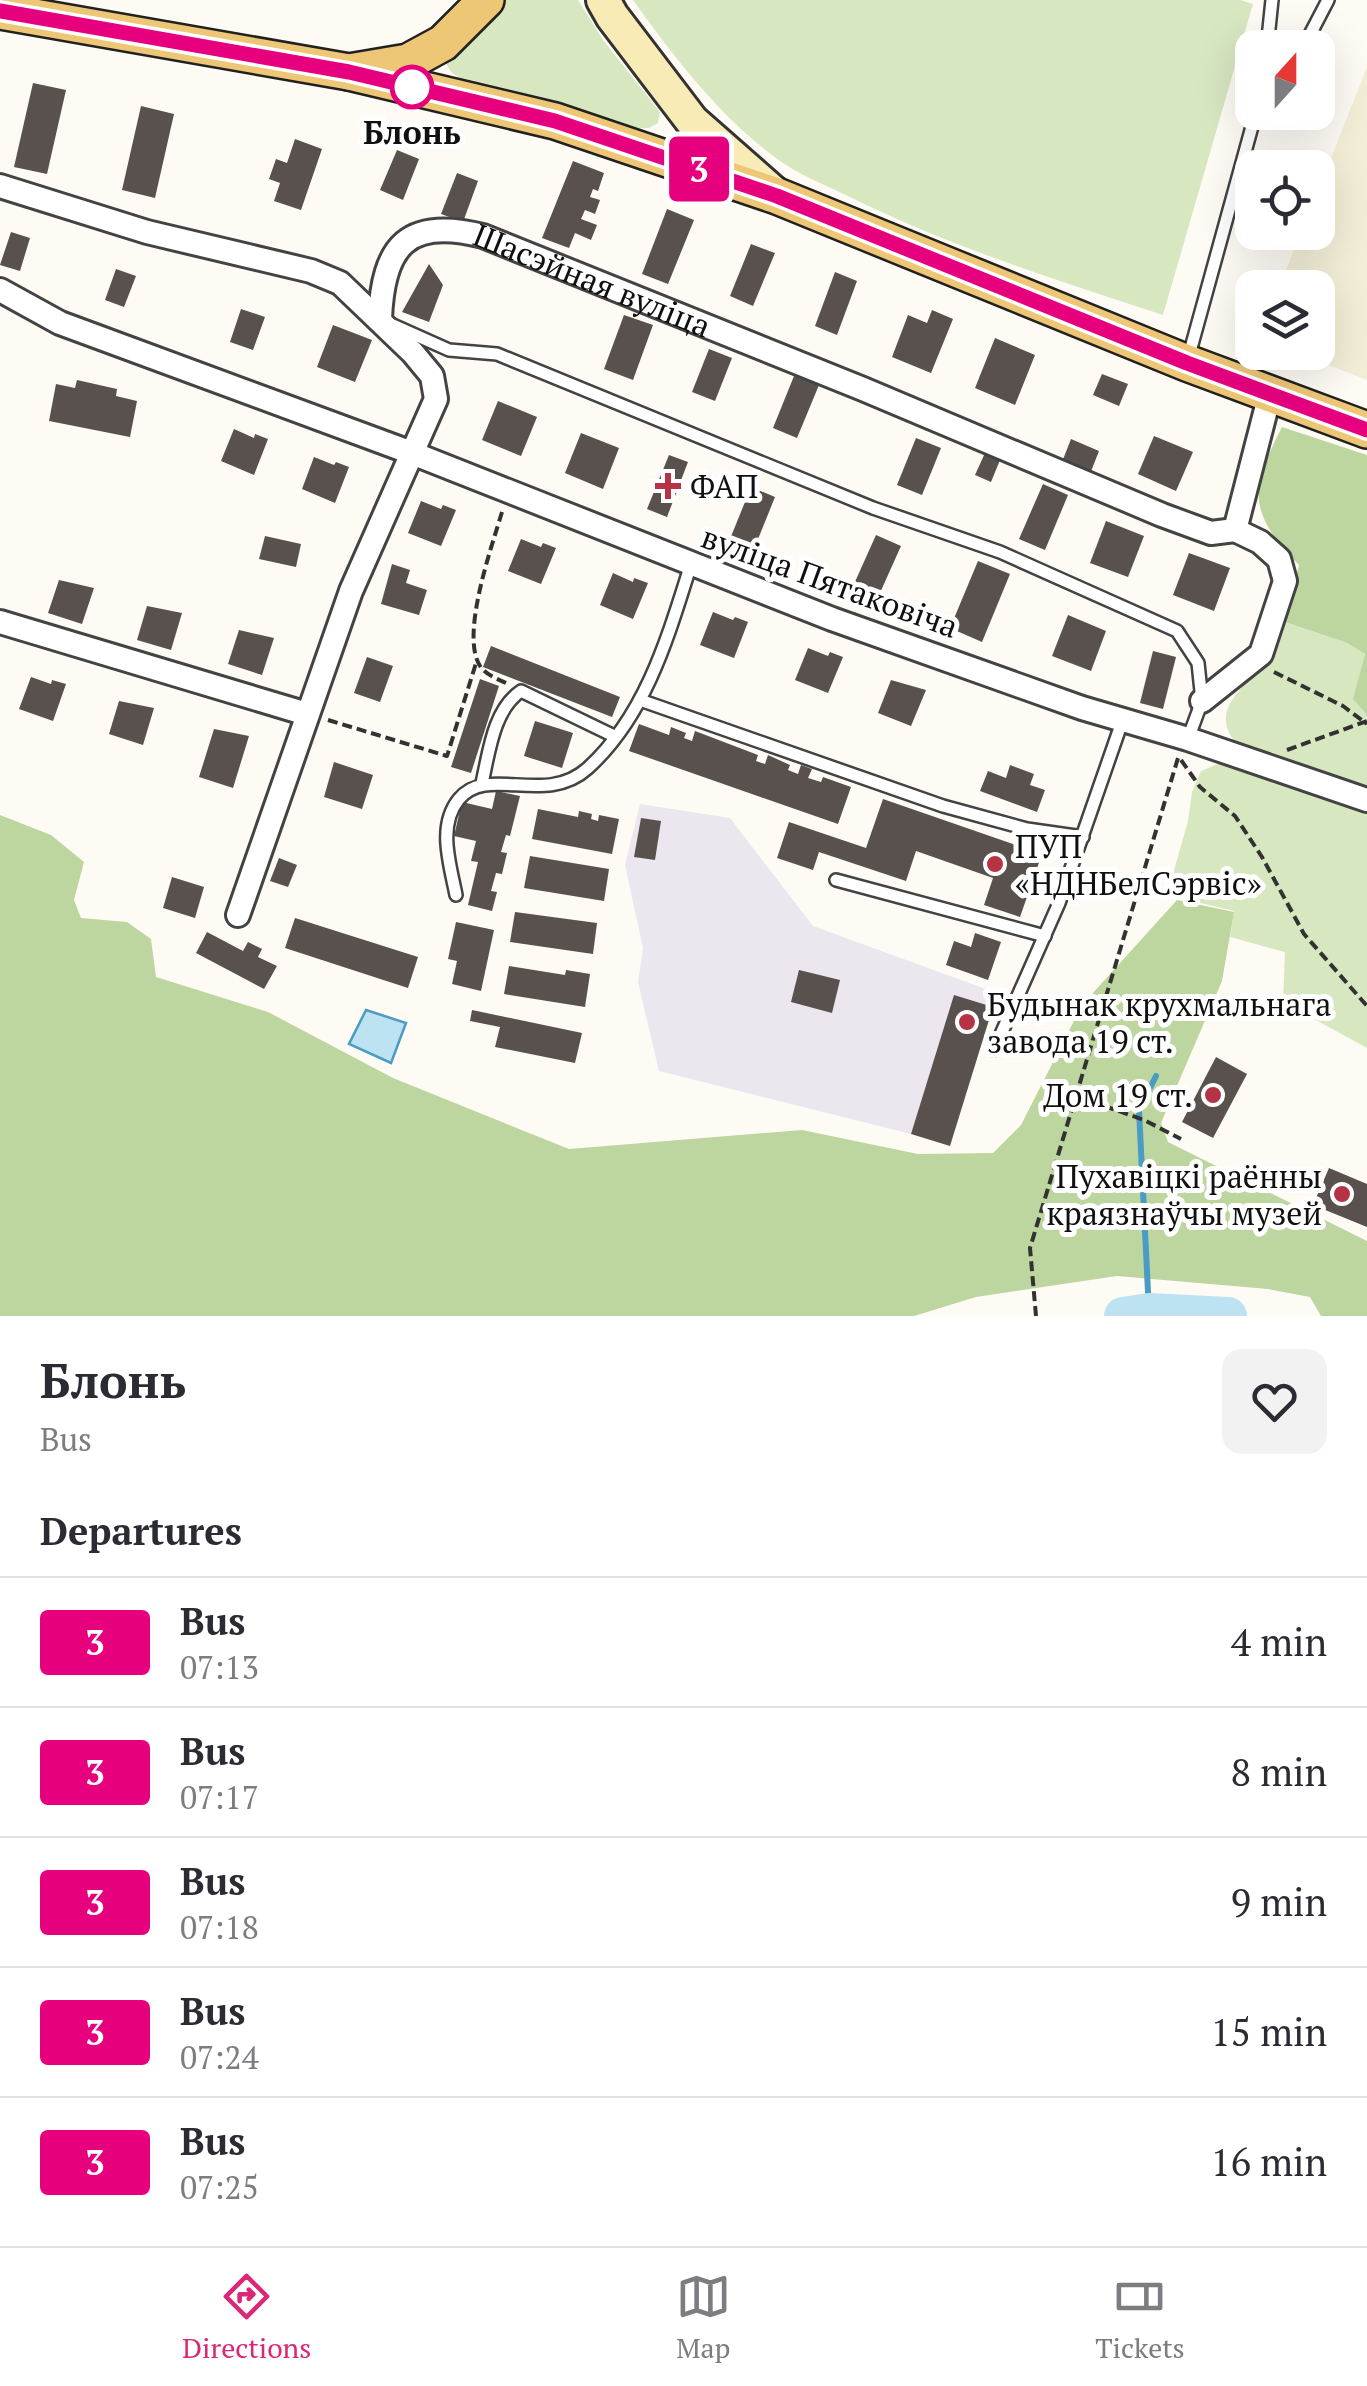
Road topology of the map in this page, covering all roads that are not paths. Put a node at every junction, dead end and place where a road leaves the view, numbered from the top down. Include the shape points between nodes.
1 (486, 0) edge
2 (603, 0) edge
3 (1272, 0) edge
4 (1328, 0) edge
5 (0, 11) edge
6 (1269, 30) edge
7 (1312, 30) edge
8 (349, 72) junction
9 (1251, 130) edge
10 (0, 186) edge
11 (777, 196) junction
12 (0, 290) edge
13 (380, 319) junction
14 (1187, 363) junction
15 (1270, 394) junction
16 (1367, 430) edge
17 (412, 453) junction
18 (1235, 530) junction
19 (691, 564) junction
20 (0, 622) edge
21 (640, 700) junction
22 (1202, 701) junction
23 (306, 714) junction
24 (1123, 719) junction
25 (614, 736) junction
26 (1178, 743) junction
27 (482, 784) junction
28 (1367, 800) edge
29 (1083, 838) junction
30 (836, 880) dead end
31 (456, 895) dead end
32 (238, 916) dead end
33 (1045, 936) junction
34 (994, 1050) dead end

1 - 8 main road via 432,50 408,62
2 - 11 main road via 692,121
3 - 6 lane
4 - 7 lane
5 - 8 main road
8 - 11 main road via 555,121
9 - 14 lane
10 - 13 street via 147,232 311,271 340,282
11 - 14 main road
12 - 17 street, вуліца Пятаковіча via 60,322
13 - 17 street via 432,376 436,398
13 - 18 street, Шасэйная вуліца via 393,254 421,231 452,228 1162,515 1211,533
13 - 22 lane via 449,350 497,354 1142,614 1177,631 1198,663
14 - 15 main road
15 - 16 main road
15 - 18 street
17 - 19 street, вуліца Пятаковіча
17 - 23 street
18 - 22 street via 1278,559 1285,581 1261,654
19 - 21 lane via 662,656
19 - 24 street, вуліца Пятаковіча
20 - 23 street
21 - 25 lane
21 - 29 lane via 942,806
22 - 26 lane
23 - 32 street
24 - 26 street, вуліца Пятаковіча
24 - 29 lane
25 - 27 lane via 586,769 564,782 534,788
25 - 27 lane via 521,691 493,732
26 - 28 street, вуліца Пятаковіча
27 - 31 lane via 468,789 448,822
29 - 33 lane
30 - 33 lane
33 - 34 lane

